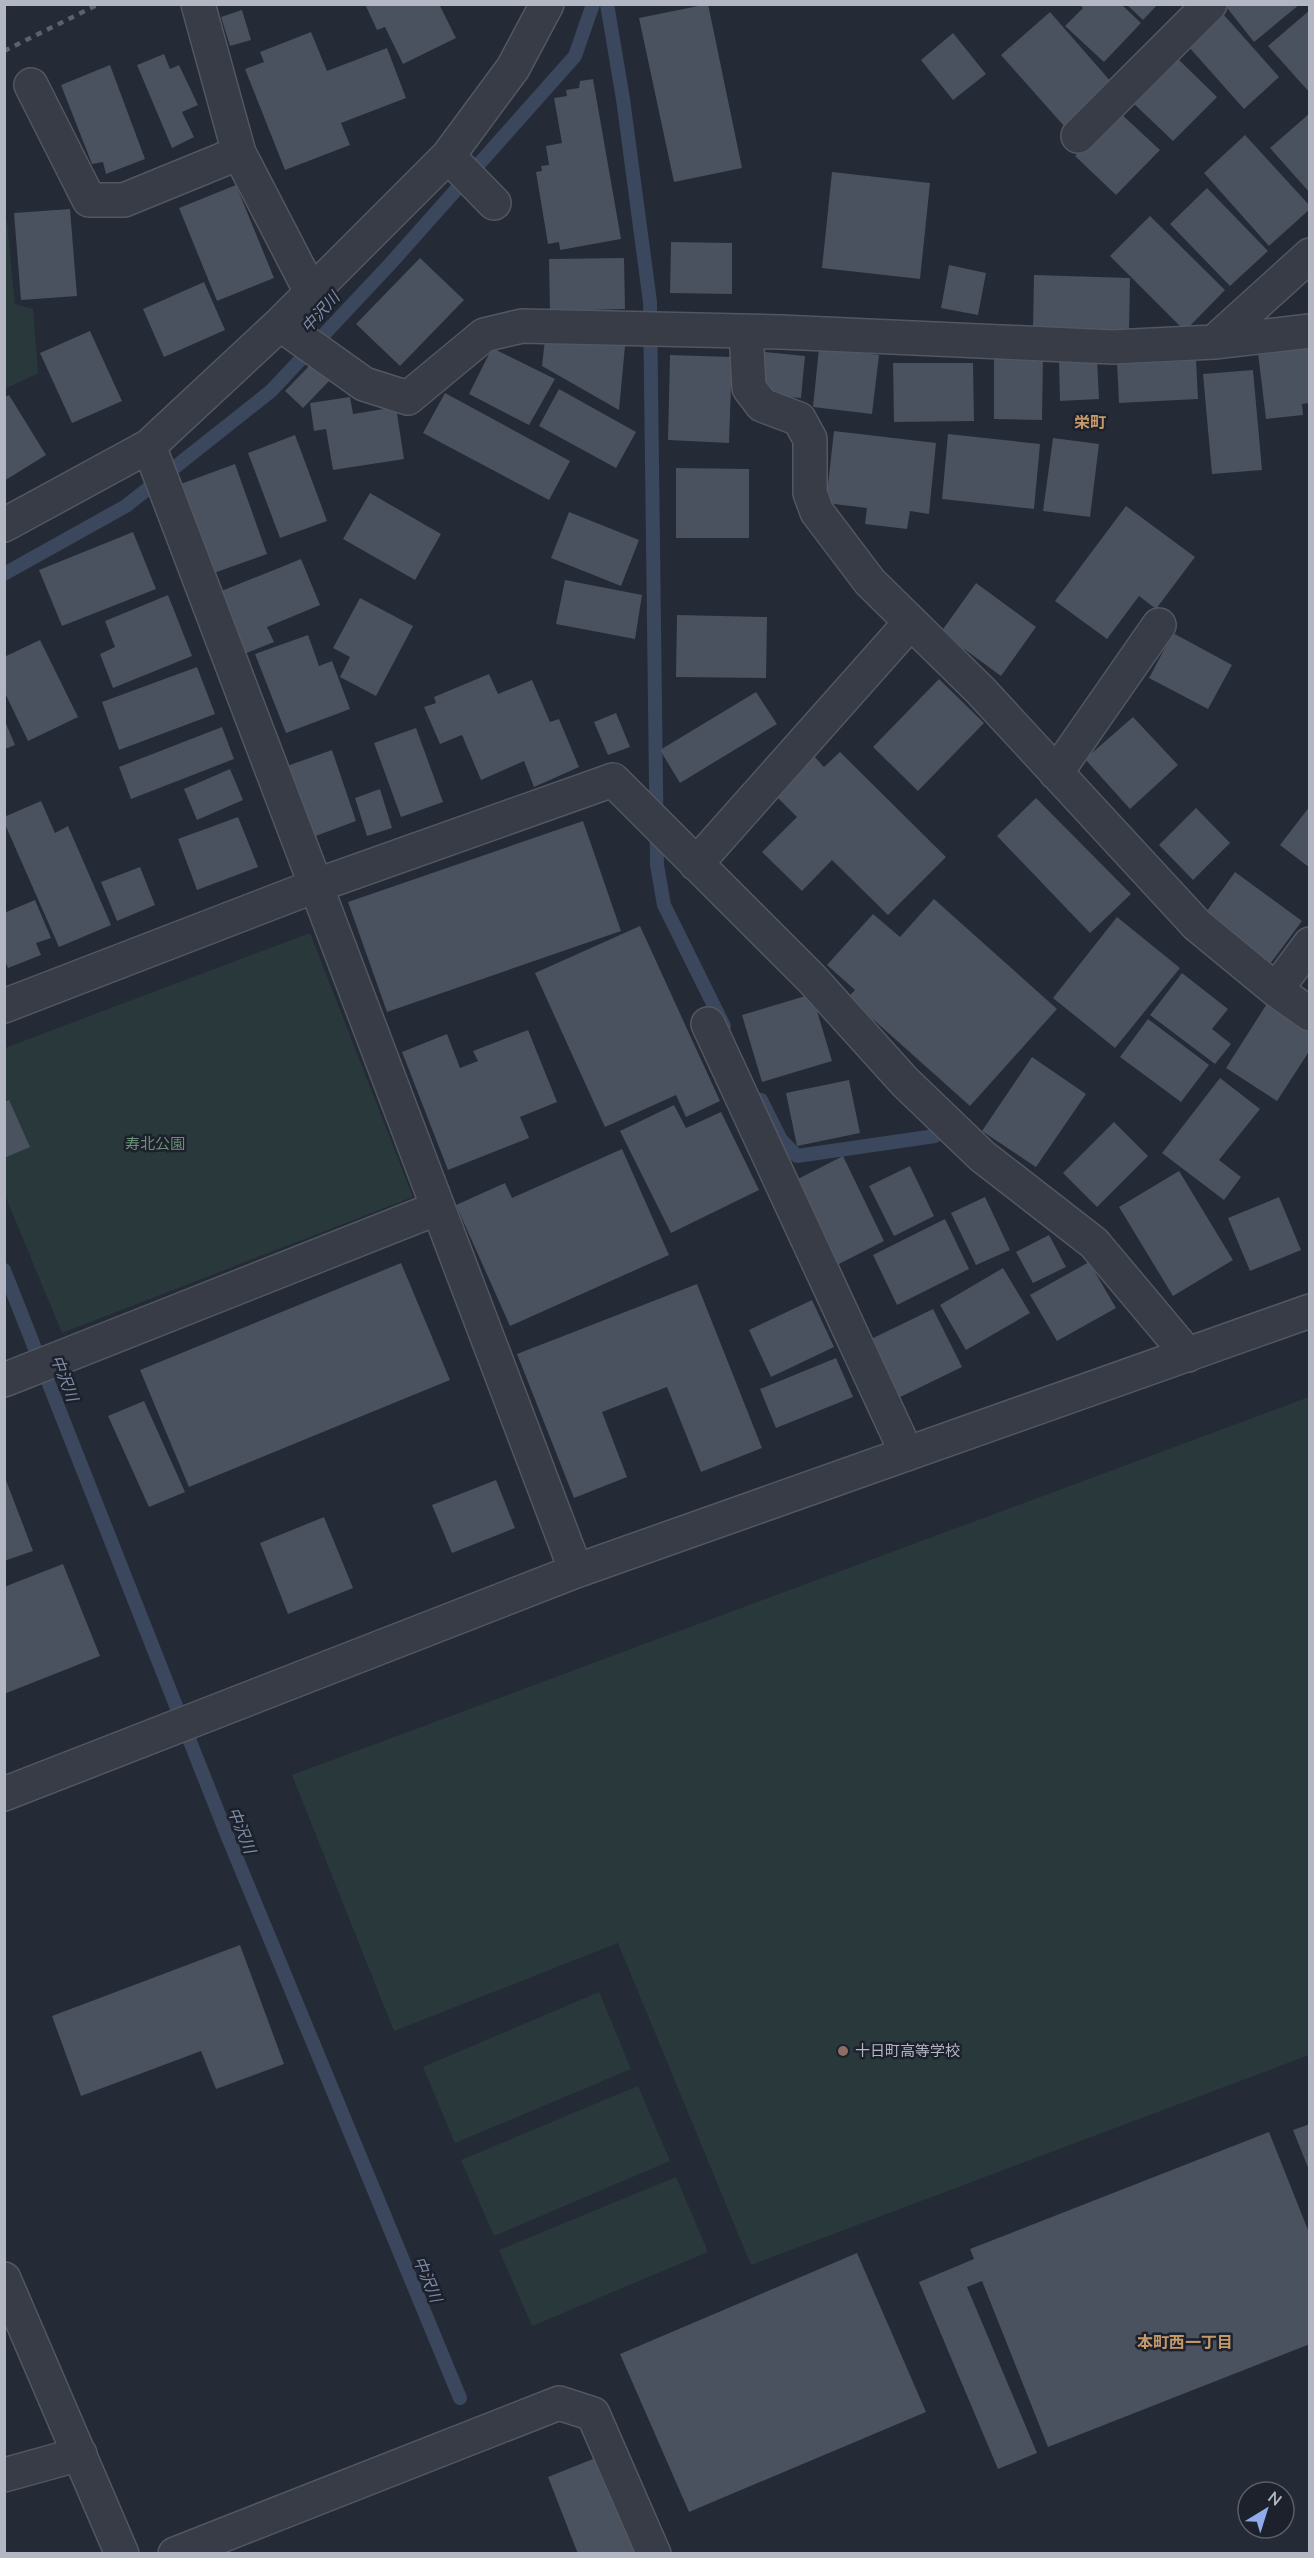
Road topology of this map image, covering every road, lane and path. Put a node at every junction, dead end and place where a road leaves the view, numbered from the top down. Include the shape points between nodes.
1 (198, 4) edge
2 (547, 4) edge
3 (1210, 4) edge
4 (31, 86) dead end
5 (1078, 136) dead end
6 (239, 153) junction
7 (448, 156) junction
8 (494, 203) dead end
9 (1310, 255) edge
10 (311, 292) junction
11 (280, 324) junction
12 (746, 331) junction
13 (1310, 331) edge
14 (1214, 342) junction
15 (149, 446) junction
16 (4, 525) edge
17 (910, 623) junction
18 (1159, 625) dead end
19 (1056, 773) junction
20 (696, 864) junction
21 (315, 886) junction
22 (1310, 944) edge
23 (1276, 990) junction
24 (4, 1005) edge
25 (1310, 1014) edge
26 (708, 1024) dead end
27 (438, 1208) junction
28 (1310, 1311) edge
29 (1188, 1355) junction
30 (4, 1380) edge
31 (907, 1454) junction
32 (576, 1571) junction
33 (4, 1794) edge
34 (4, 2279) edge
35 (80, 2454) junction
36 (4, 2475) edge
37 (122, 2553) edge
38 (175, 2553) edge
39 (654, 2553) edge

1 - 6 street
2 - 7 street via 513,68
3 - 5 street
4 - 6 street via 89,200 124,200
6 - 10 street
7 - 8 street
7 - 10 street
9 - 14 street
10 - 11 street
11 - 12 street via 364,384 408,398 484,335 522,326
11 - 15 street
12 - 14 street via 1113,347
12 - 17 street via 749,388 762,405 799,419 810,439 810,493 817,512 870,582
13 - 14 street
15 - 16 street
15 - 21 street
17 - 19 street via 981,691
17 - 20 street
18 - 19 street
19 - 23 street via 1197,925
20 - 21 street via 613,780
20 - 29 street via 812,979 905,1082 982,1156 1094,1243
21 - 24 street
21 - 27 street
22 - 23 street
23 - 25 street
26 - 31 street
27 - 30 street
27 - 32 street
28 - 29 street
29 - 31 street
31 - 32 street
32 - 33 street
34 - 35 street
35 - 36 street
35 - 37 street
38 - 39 street via 559,2403 593,2414

